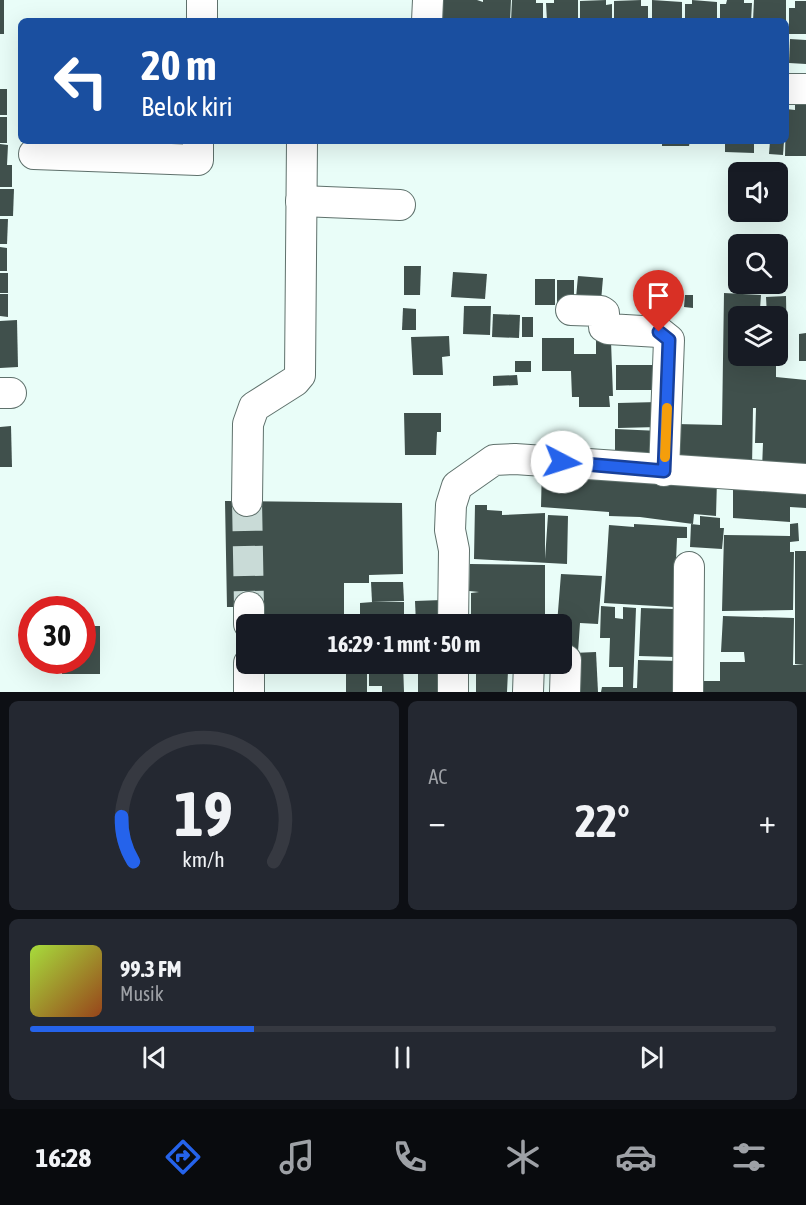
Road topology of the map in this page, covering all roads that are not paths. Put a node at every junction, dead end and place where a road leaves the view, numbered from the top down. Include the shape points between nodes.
1 (202, 0) edge
2 (428, 0) edge
3 (202, 18) edge
4 (427, 18) edge
5 (789, 89) edge
6 (806, 89) edge
7 (198, 144) edge
8 (302, 144) edge
9 (34, 154) dead end
10 (301, 201) junction
11 (400, 205) dead end
12 (571, 310) dead end
13 (664, 471) junction
14 (806, 480) edge
15 (247, 501) tunnel mouth
16 (690, 567) dead end
17 (453, 614) edge
18 (249, 674) edge
19 (453, 674) edge
20 (529, 674) edge
21 (566, 674) edge
22 (249, 692) edge
23 (453, 692) edge
24 (528, 692) edge
25 (565, 692) edge
26 (688, 692) edge

1 - 3 street
2 - 4 street
5 - 6 street
7 - 9 street via 198,160
8 - 10 street
10 - 11 street
10 - 15 street via 300,375 254,407 248,424
12 - 13 street via 601,311 604,327 608,329 659,332 669,340
13 - 14 street
13 - 17 street via 515,459 494,460 468,476 457,486 451,505
16 - 26 street
18 - 22 street
19 - 23 street
20 - 24 street
21 - 25 street

